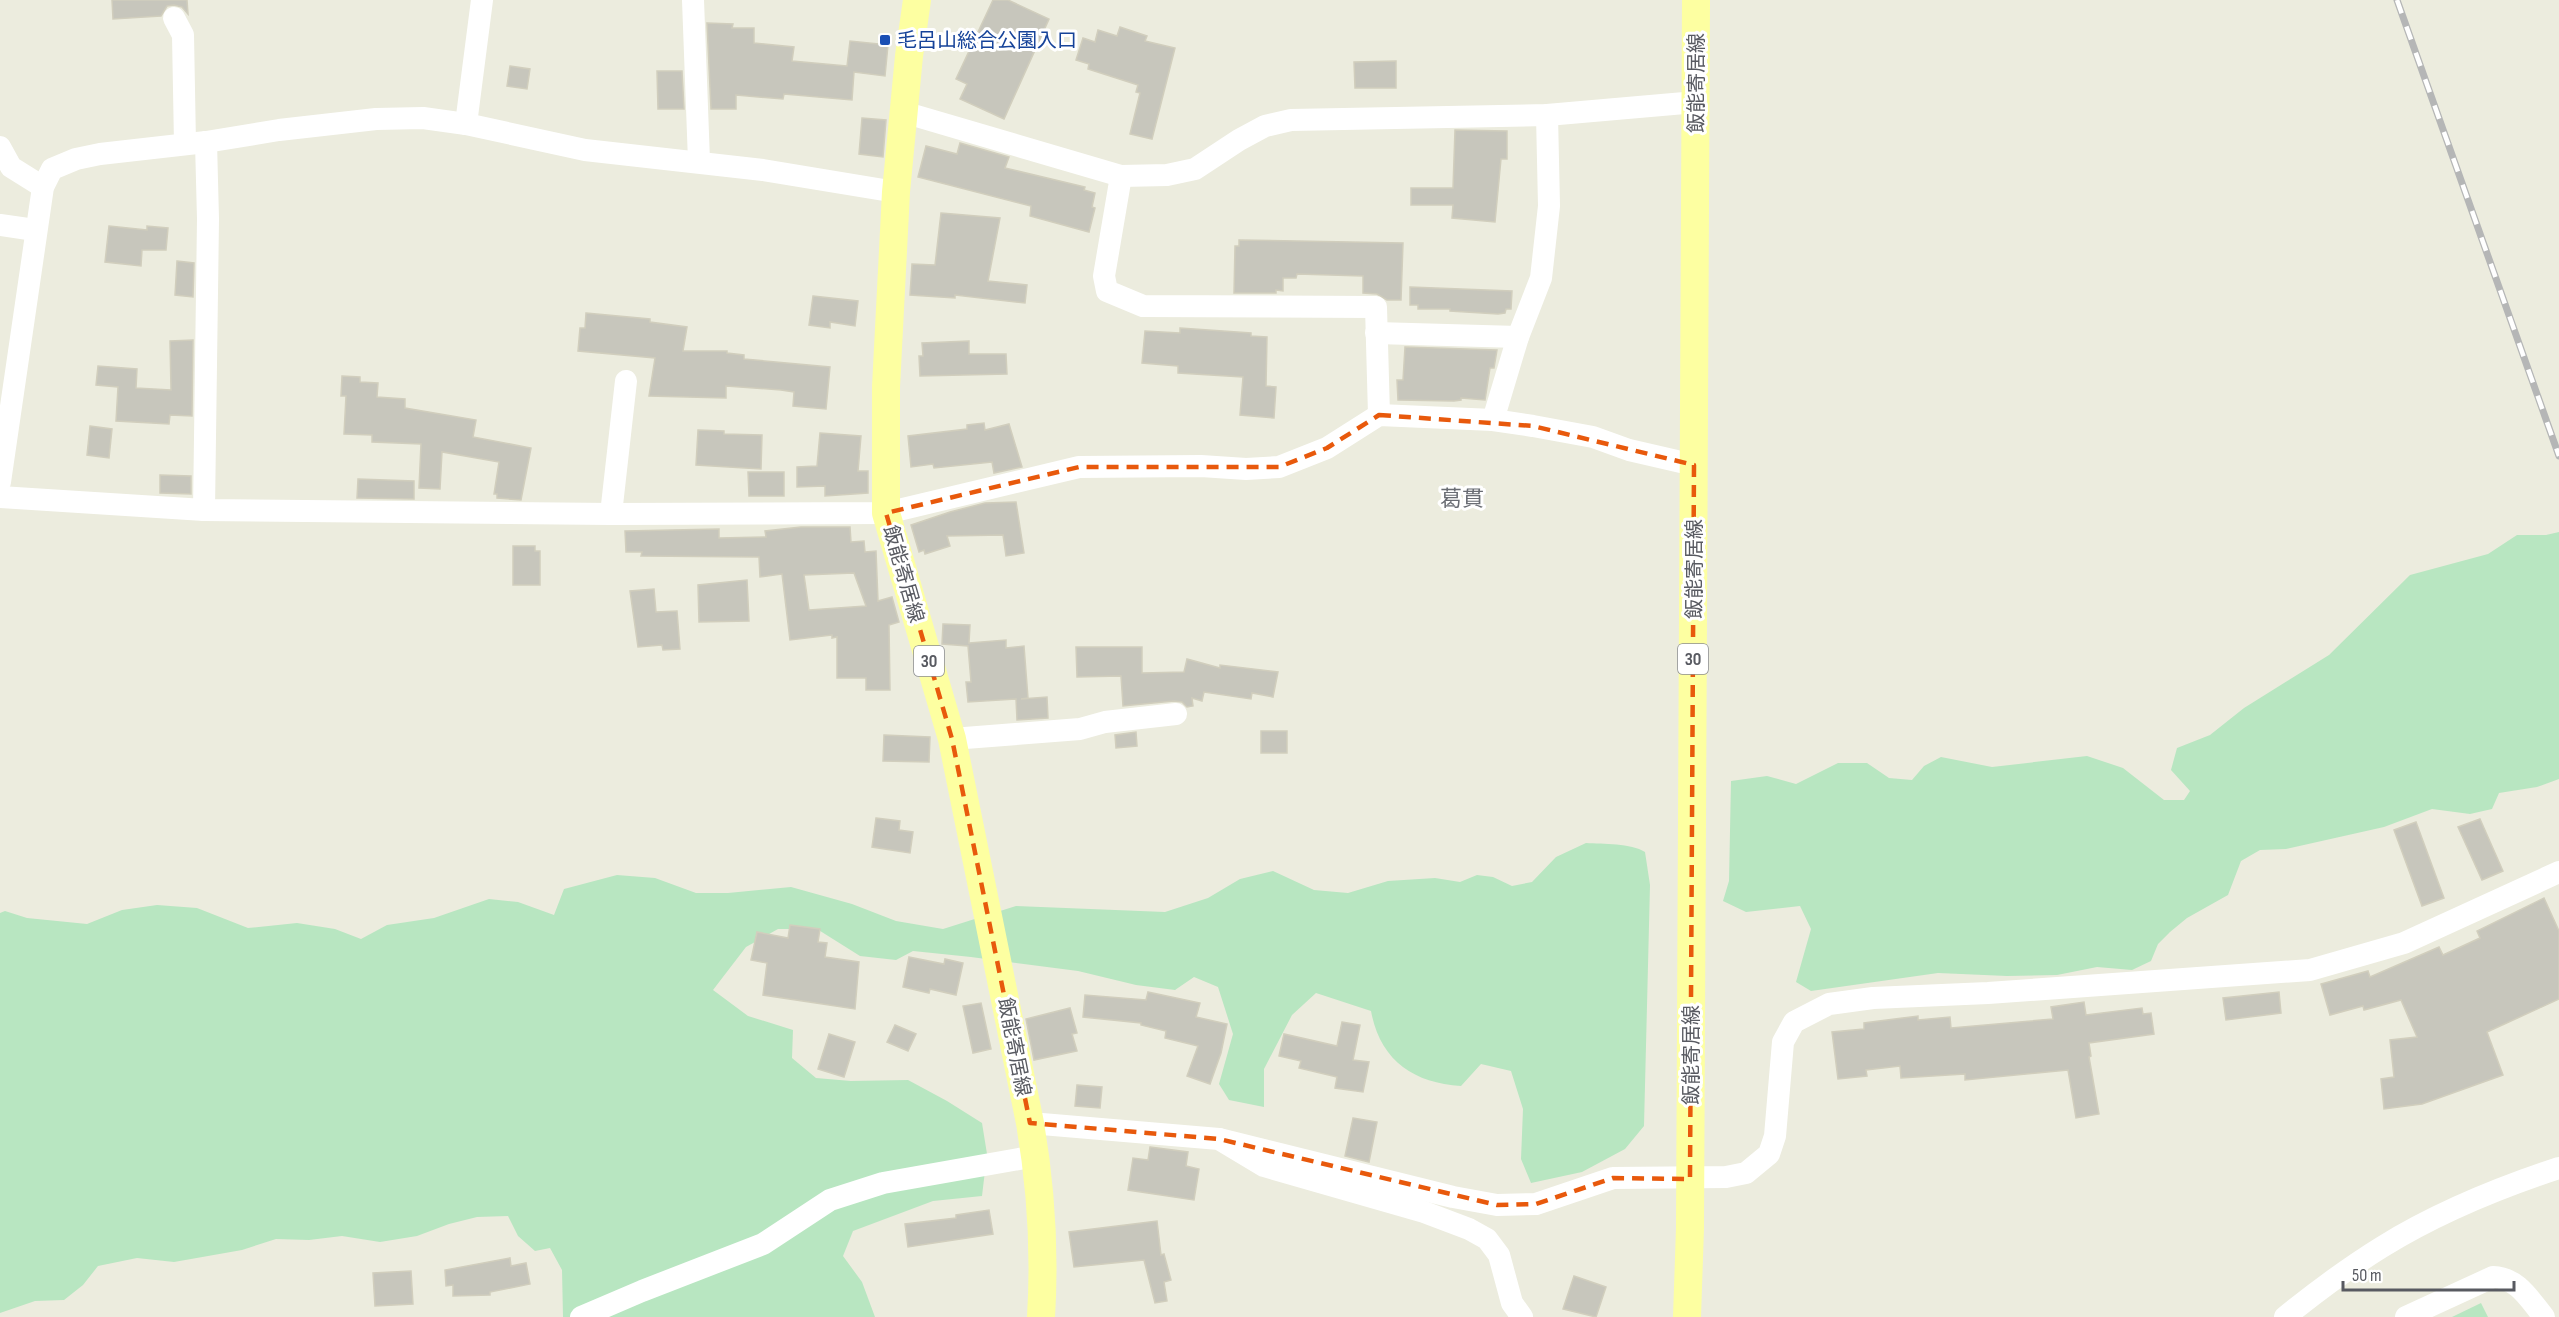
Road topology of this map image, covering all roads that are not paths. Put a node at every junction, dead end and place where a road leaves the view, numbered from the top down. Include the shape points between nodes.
1 (482, 0) edge
2 (693, 0) edge
3 (917, 0) edge
4 (1696, 0) edge
5 (174, 18) dead end
6 (1696, 102) junction
7 (903, 112) junction
8 (1547, 115) junction
9 (466, 124) junction
10 (195, 143) junction
11 (0, 147) edge
12 (699, 161) junction
13 (1121, 176) junction
14 (43, 187) junction
15 (896, 192) junction
16 (0, 225) edge
17 (35, 230) junction
18 (1376, 333) junction
19 (1518, 337) junction
20 (626, 381) dead end
21 (1379, 415) junction
22 (1493, 420) junction
23 (1694, 465) junction
24 (0, 482) edge
25 (0, 497) edge
26 (204, 510) junction
27 (886, 513) junction
28 (611, 514) junction
29 (1176, 714) dead end
30 (952, 739) junction
31 (2559, 872) edge
32 (1030, 1123) junction
33 (1219, 1139) junction
34 (1036, 1155) junction
35 (2559, 1168) edge
36 (1690, 1179) junction
37 (581, 1317) edge
38 (1041, 1317) edge
39 (1522, 1317) edge
40 (1687, 1317) edge
41 (2285, 1317) edge
42 (2406, 1317) edge
43 (2544, 1317) edge

1 - 9 street
2 - 12 street
3 - 7 main road, 飯能寄居線 / 30
4 - 6 main road, 飯能寄居線 / 30
5 - 10 street via 183,35
6 - 8 street
6 - 23 main road, 飯能寄居線 / 30
7 - 13 street
7 - 15 main road, 飯能寄居線 / 30
8 - 13 street via 1291,120 1265,126 1195,169 1167,175
8 - 19 street via 1549,206 1540,278
9 - 10 street via 423,118 376,119
9 - 12 street via 585,150
10 - 14 street via 76,159 52,169
10 - 26 street via 208,219
11 - 14 street via 11,167
12 - 15 street
13 - 18 street via 1104,276 1107,291 1143,306 1376,307
14 - 17 street
15 - 27 main road, 飯能寄居線 / 30 via 886,387
16 - 17 street
17 - 24 street
18 - 19 street
18 - 21 street
19 - 22 street
20 - 28 street
21 - 22 street
21 - 27 street via 1327,448 1279,467 1079,467
22 - 23 street via 1593,437
23 - 36 main road, 飯能寄居線 / 30
25 - 26 street
26 - 28 street
27 - 28 street
27 - 30 main road, 飯能寄居線 / 30
29 - 30 street via 1105,722 1080,729
30 - 32 main road, 飯能寄居線 / 30
31 - 36 street via 2404,943 2310,970 1829,1004 1794,1022 1783,1042 1775,1136 1769,1154 1746,1173
32 - 33 street
32 - 34 main road, 飯能寄居線 / 30
33 - 36 street via 1497,1205 1536,1204 1613,1178
33 - 39 street via 1263,1166 1424,1212 1469,1229 1486,1239 1499,1255 1512,1303
34 - 37 street via 883,1183 830,1200 763,1245
34 - 38 main road, 飯能寄居線 / 30 via 1042,1229
35 - 41 street via 2496,1190 2383,1246
36 - 40 main road, 飯能寄居線 / 30
42 - 43 street via 2493,1277 2504,1277 2516,1284

